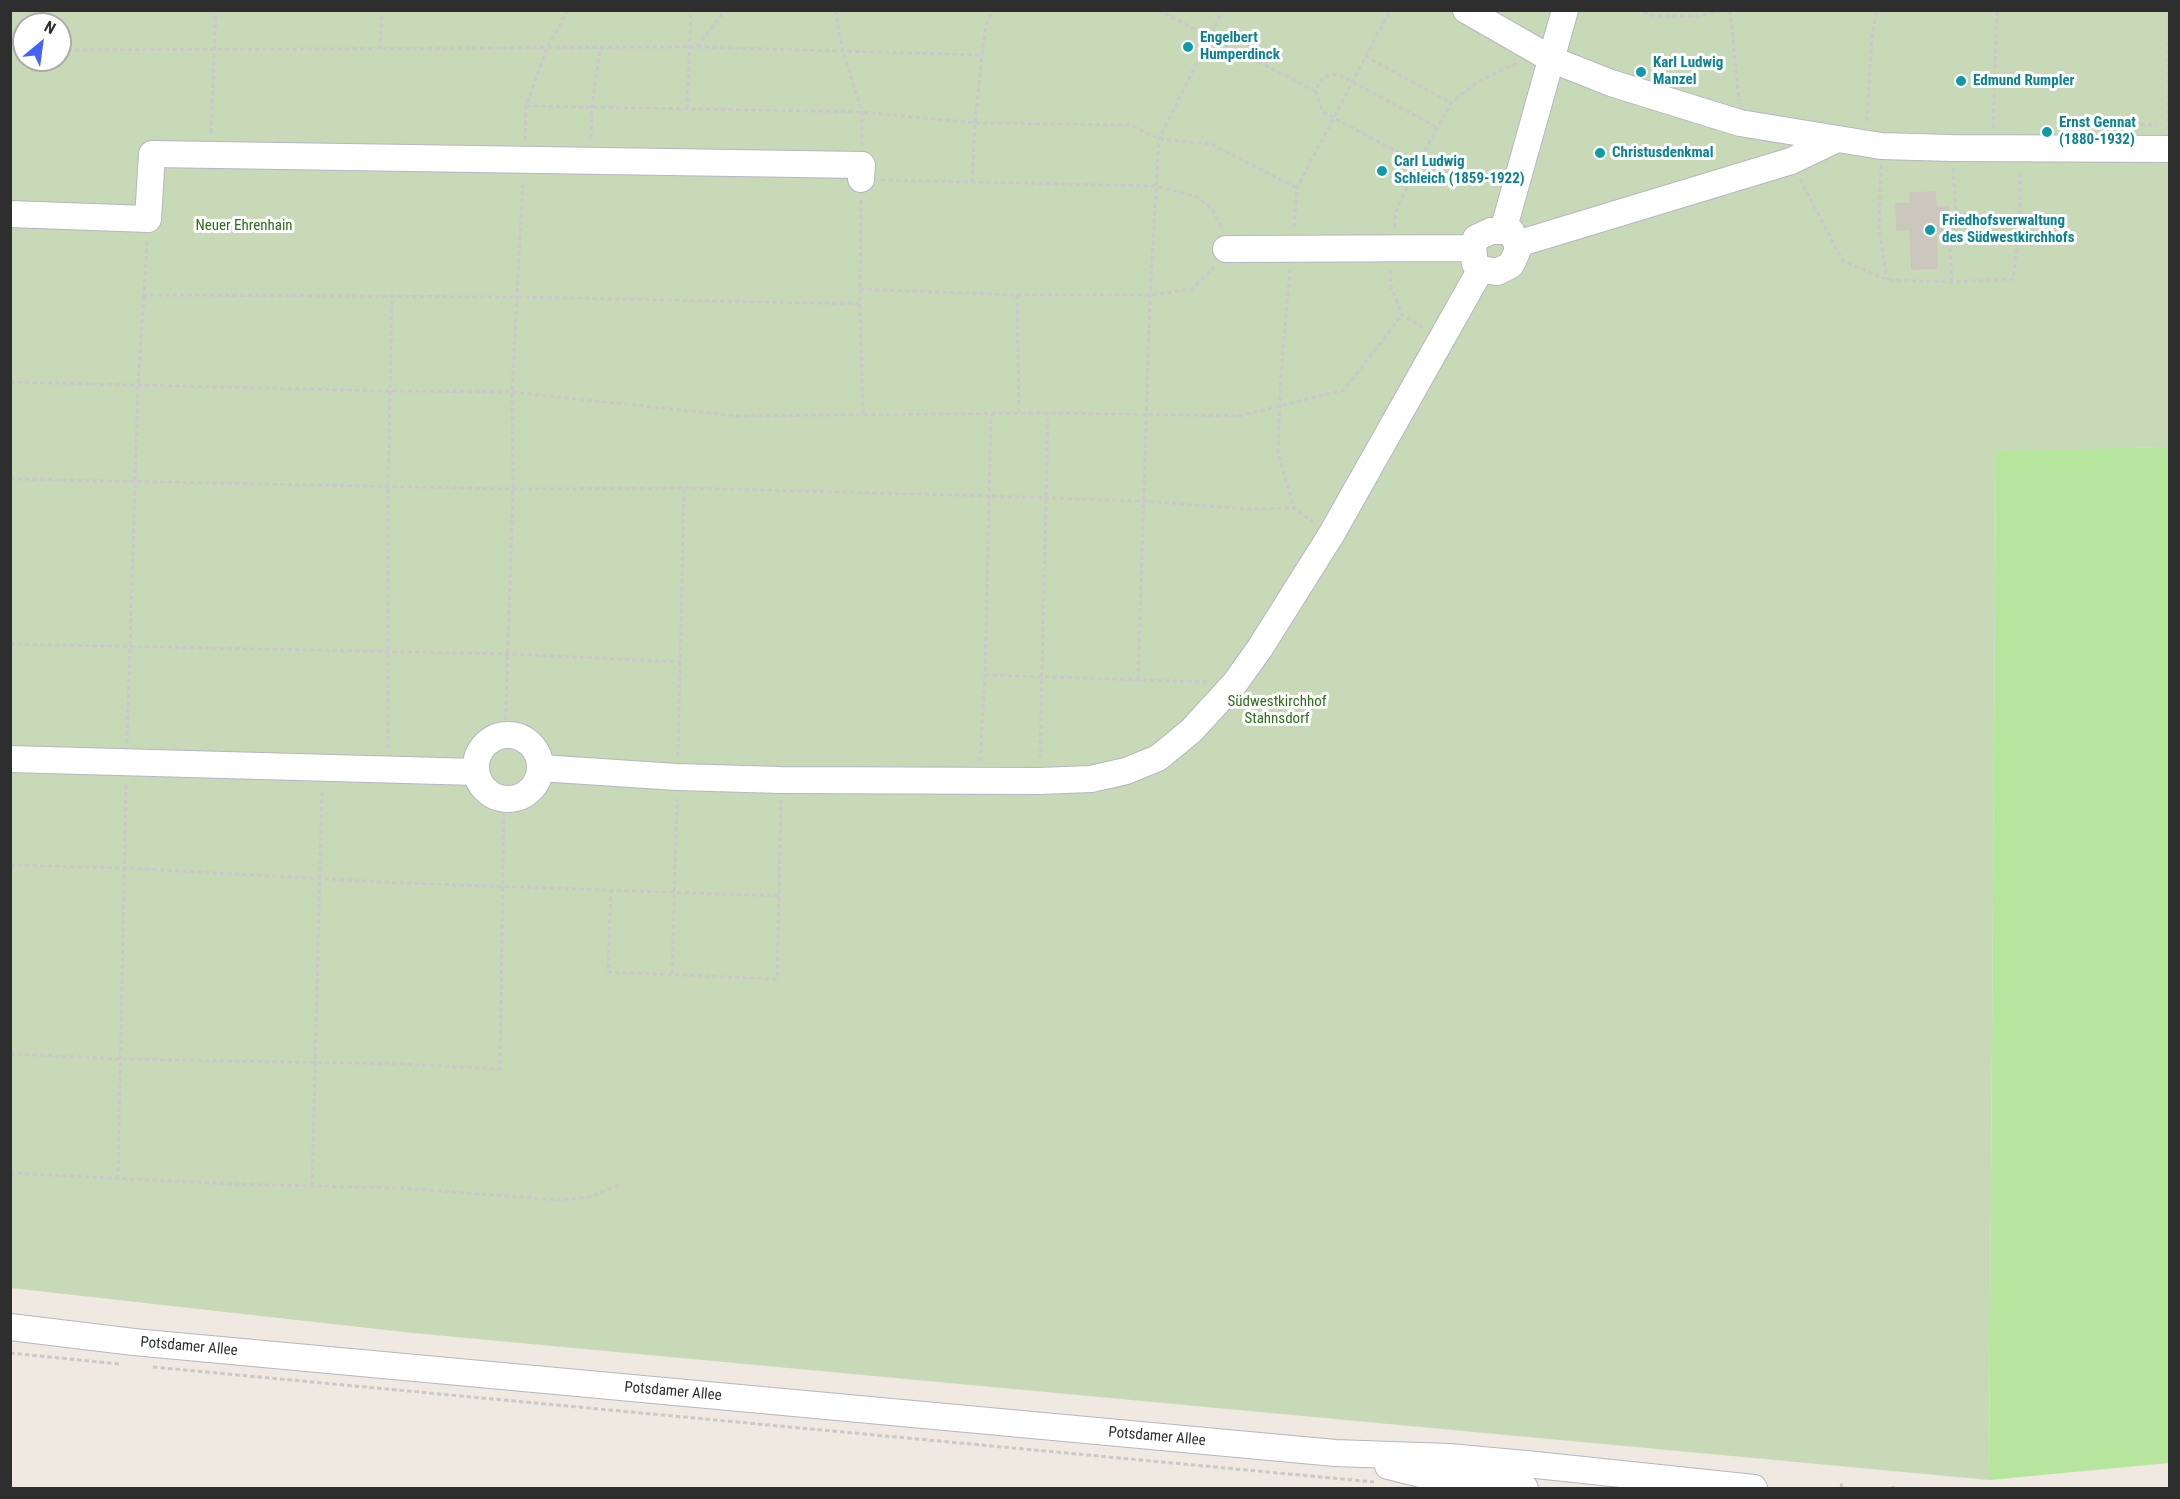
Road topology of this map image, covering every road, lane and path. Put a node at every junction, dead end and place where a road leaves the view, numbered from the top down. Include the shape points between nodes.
1 (216, 10) edge
2 (382, 10) edge
3 (568, 10) edge
4 (691, 10) edge
5 (725, 10) edge
6 (835, 10) edge
7 (993, 10) edge
8 (1158, 10) edge
9 (1223, 10) edge
10 (1390, 10) edge
11 (1466, 10) edge
12 (1566, 10) edge
13 (1636, 10) edge
14 (1723, 10) edge
15 (1730, 10) edge
16 (1877, 10) edge
17 (1997, 10) edge
18 (2169, 10) edge
19 (1210, 38) junction
20 (690, 47) junction
21 (697, 47) junction
22 (547, 48) junction
23 (600, 48) junction
24 (72, 50) edge
25 (380, 50) junction
26 (215, 51) junction
27 (843, 51) junction
28 (982, 55) junction
29 (1365, 56) junction
30 (1546, 57) junction
31 (1354, 82) junction
32 (1315, 91) junction
33 (1451, 103) junction
34 (526, 106) junction
35 (592, 107) junction
36 (687, 109) junction
37 (862, 112) junction
38 (1334, 118) junction
39 (975, 123) junction
40 (1740, 123) junction
41 (1438, 128) junction
42 (1159, 139) junction
43 (1837, 139) junction
44 (1874, 145) junction
45 (1952, 148) junction
46 (1992, 148) junction
47 (2020, 148) junction
48 (2169, 149) edge
49 (210, 156) junction
50 (1791, 160) junction
51 (524, 161) junction
52 (590, 161) junction
53 (1418, 163) junction
54 (861, 172) junction
55 (972, 182) junction
56 (1155, 186) junction
57 (1297, 188) junction
58 (1956, 213) junction
59 (10, 214) edge
60 (2020, 218) junction
61 (148, 219) junction
62 (1510, 238) junction
63 (1394, 248) junction
64 (1226, 249) junction
65 (1292, 249) junction
66 (1477, 258) junction
67 (1887, 280) junction
68 (1952, 282) junction
69 (860, 289) junction
70 (1017, 294) junction
71 (144, 295) junction
72 (1150, 295) junction
73 (392, 297) junction
74 (518, 297) junction
75 (860, 304) junction
76 (1402, 315) junction
77 (1442, 339) junction
78 (10, 382) edge
79 (138, 385) junction
80 (389, 391) junction
81 (512, 392) junction
82 (1280, 406) junction
83 (1048, 413) junction
84 (1019, 414) junction
85 (991, 415) junction
86 (1146, 415) junction
87 (863, 416) junction
88 (10, 479) edge
89 (388, 487) junction
90 (684, 488) junction
91 (513, 489) junction
92 (989, 496) junction
93 (1045, 498) junction
94 (1143, 501) junction
95 (1294, 508) junction
96 (1331, 535) junction
97 (10, 644) edge
98 (389, 653) junction
99 (509, 654) junction
100 (681, 662) junction
101 (985, 675) junction
102 (1042, 677) junction
103 (1138, 680) junction
104 (1235, 683) junction
105 (505, 735) junction
106 (10, 759) edge
107 (323, 767) junction
108 (387, 768) junction
109 (540, 768) junction
110 (476, 772) junction
111 (677, 777) junction
112 (781, 780) junction
113 (980, 780) junction
114 (1039, 781) junction
115 (504, 799) junction
116 (10, 866) edge
117 (320, 879) junction
118 (503, 885) junction
119 (611, 889) junction
120 (674, 891) junction
121 (779, 896) junction
122 (672, 974) junction
123 (10, 1054) edge
124 (315, 1064) junction
125 (10, 1173) edge
126 (619, 1185) dead end
127 (312, 1186) junction
128 (10, 1327) edge
129 (10, 1353) edge
130 (129, 1365) dead end
131 (153, 1367) dead end
132 (1335, 1453) junction
133 (1536, 1477) edge
134 (1842, 1481) dead end
135 (1376, 1482) dead end
136 (1525, 1488) edge
137 (1754, 1488) edge
138 (1841, 1488) edge

1 - 26 path
2 - 25 path
3 - 22 path
4 - 20 path
5 - 21 path
6 - 27 path
7 - 28 path via 986,25
8 - 19 path
9 - 19 path
10 - 29 path
11 - 30 street
12 - 30 street
13 - 14 path via 1655,16 1699,16
15 - 40 path
16 - 44 path via 1872,36
17 - 46 path
18 - 48 path
19 - 32 path
19 - 42 path
20 - 21 path
20 - 23 path
20 - 36 path
21 - 27 path
22 - 23 path
22 - 25 path
22 - 34 path
23 - 35 path
24 - 26 path
25 - 26 path
26 - 49 path
27 - 28 path
27 - 37 path
28 - 39 path
29 - 31 path
29 - 33 path
30 - 33 path via 1503,69 1477,82
30 - 40 street via 1611,83
30 - 62 street
31 - 32 path via 1338,74 1323,77
31 - 38 path
31 - 41 path
32 - 38 path via 1323,112
33 - 41 path
34 - 35 path
34 - 51 path
35 - 36 path
35 - 52 path
36 - 37 path
37 - 39 path
37 - 54 path
38 - 53 path
38 - 57 path
39 - 42 path via 1131,124
39 - 55 path
40 - 43 street
41 - 53 path
42 - 56 path
42 - 57 path via 1211,144
43 - 44 street
43 - 50 street
44 - 45 street
44 - 67 path via 1879,230
45 - 46 street
45 - 58 path
46 - 47 street
47 - 48 street
47 - 60 path
49 - 51 street
49 - 61 street via 152,154
50 - 62 street
50 - 67 path via 1842,260
51 - 52 street
51 - 74 path
52 - 54 street
53 - 63 path via 1396,211
54 - 55 path
54 - 69 path
55 - 56 path
56 - 64 path via 1198,196 1213,210 1222,227
56 - 72 path
57 - 65 path
58 - 60 path
58 - 68 path via 1950,249
59 - 61 street
60 - 68 path via 2013,279
61 - 71 path
62 - 66 street via 1491,231 1476,238
62 - 66 street via 1515,259 1504,270 1497,272
63 - 65 street
63 - 66 street
63 - 76 path via 1390,284
64 - 65 street
64 - 72 path via 1209,274 1192,289
65 - 82 path
66 - 77 street
67 - 68 path
69 - 70 path
69 - 75 path
70 - 72 path
70 - 84 path
71 - 73 path
71 - 79 path
72 - 86 path
73 - 74 path
73 - 80 path
74 - 75 path
74 - 81 path
75 - 87 path
76 - 77 path
76 - 82 path via 1344,390
77 - 96 street
78 - 79 path
79 - 80 path
80 - 81 path
80 - 89 path
81 - 87 path via 736,416
81 - 91 path
82 - 86 path via 1239,416
82 - 95 path via 1278,453
83 - 84 path
83 - 86 path
83 - 93 path
84 - 85 path
85 - 87 path
85 - 92 path
86 - 94 path
88 - 89 path
89 - 91 path
89 - 98 path
90 - 91 path
90 - 92 path
90 - 100 path
91 - 99 path
92 - 93 path
92 - 101 path
93 - 94 path
93 - 102 path
94 - 95 path via 1247,509
94 - 103 path
95 - 96 path
96 - 104 street
97 - 98 path
98 - 99 path
98 - 108 path
99 - 100 path
99 - 105 path
100 - 111 path
101 - 102 path
101 - 113 path
102 - 103 path
102 - 114 path
103 - 104 path
104 - 114 street via 1191,731 1158,758 1092,779
105 - 109 street via 516,736 533,748
105 - 110 street via 486,743
106 - 107 street
107 - 108 street
107 - 117 path
108 - 110 street
109 - 111 street
109 - 115 street via 532,788 515,798
110 - 115 street via 486,790
111 - 112 street
111 - 120 path
112 - 113 street
112 - 121 path
113 - 114 street
115 - 118 path
116 - 117 path
117 - 118 path
117 - 124 path
118 - 119 path
118 - 124 path via 500,1069
119 - 120 path
119 - 122 path via 608,972
120 - 121 path
120 - 122 path
121 - 122 path via 777,979
123 - 124 path
124 - 127 path
125 - 127 path
126 - 127 path via 590,1197 560,1200
128 - 132 street, Potsdamer Allee via 134,1342
129 - 130 path
131 - 135 path
132 - 133 street, Potsdamer Allee via 1449,1457
132 - 136 street, Potsdamer Allee via 1436,1478
133 - 137 street, Potsdamer Allee
134 - 138 path

